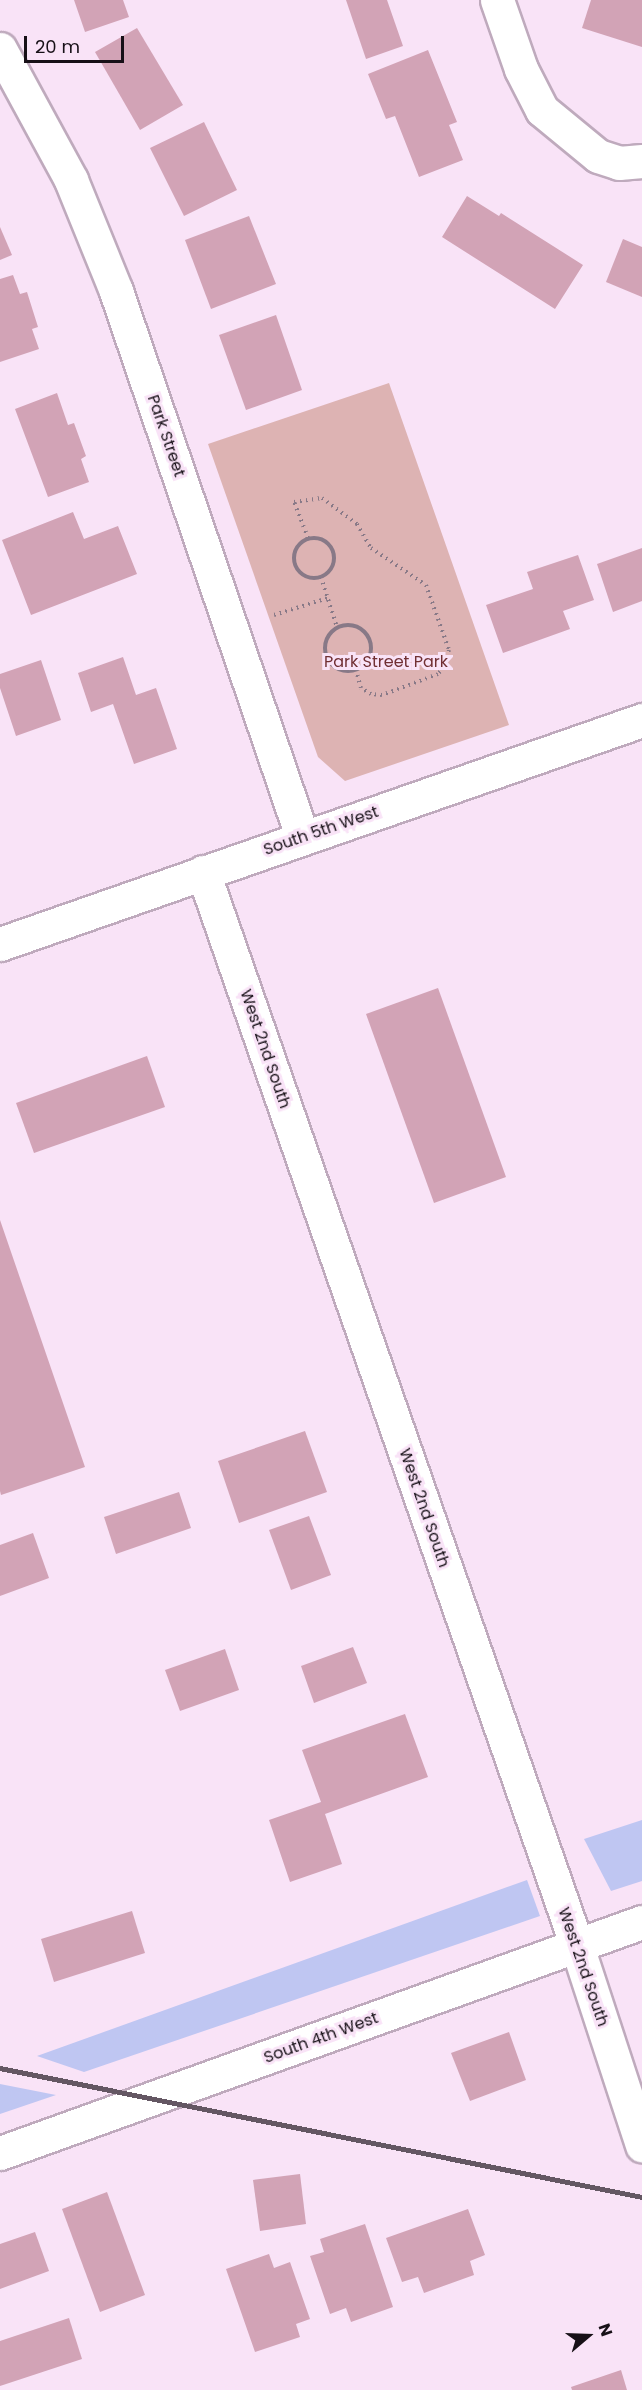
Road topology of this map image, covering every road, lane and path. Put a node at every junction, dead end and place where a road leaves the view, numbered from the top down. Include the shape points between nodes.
1 (497, 0) edge
2 (0, 49) edge
3 (642, 161) edge
4 (308, 538) junction
5 (321, 577) junction
6 (328, 598) junction
7 (274, 615) dead end
8 (337, 627) junction
9 (356, 670) junction
10 (642, 720) edge
11 (302, 836) junction
12 (203, 872) junction
13 (0, 944) edge
14 (642, 1922) edge
15 (576, 1943) junction
16 (642, 2145) edge
17 (0, 2153) edge

1 - 3 street via 542,110 598,156 619,163
2 - 11 street, Park Street via 71,180 116,291
4 - 5 path via 322,539 332,548 334,561
4 - 5 path via 297,546 295,564 308,577
4 - 9 path via 294,502 322,498 357,524 371,548 426,585 449,650 438,674 382,694 371,694 361,687
5 - 6 path
6 - 7 path
6 - 8 path
8 - 9 path via 324,645 327,660 340,670
8 - 9 path via 359,627 369,639 367,660
10 - 11 street, South 5th West
11 - 12 street, South 5th West
12 - 13 street, South 5th West
12 - 15 street, West 2nd South
14 - 15 street, South 4th West
15 - 16 street, West 2nd South
15 - 17 street, South 4th West

